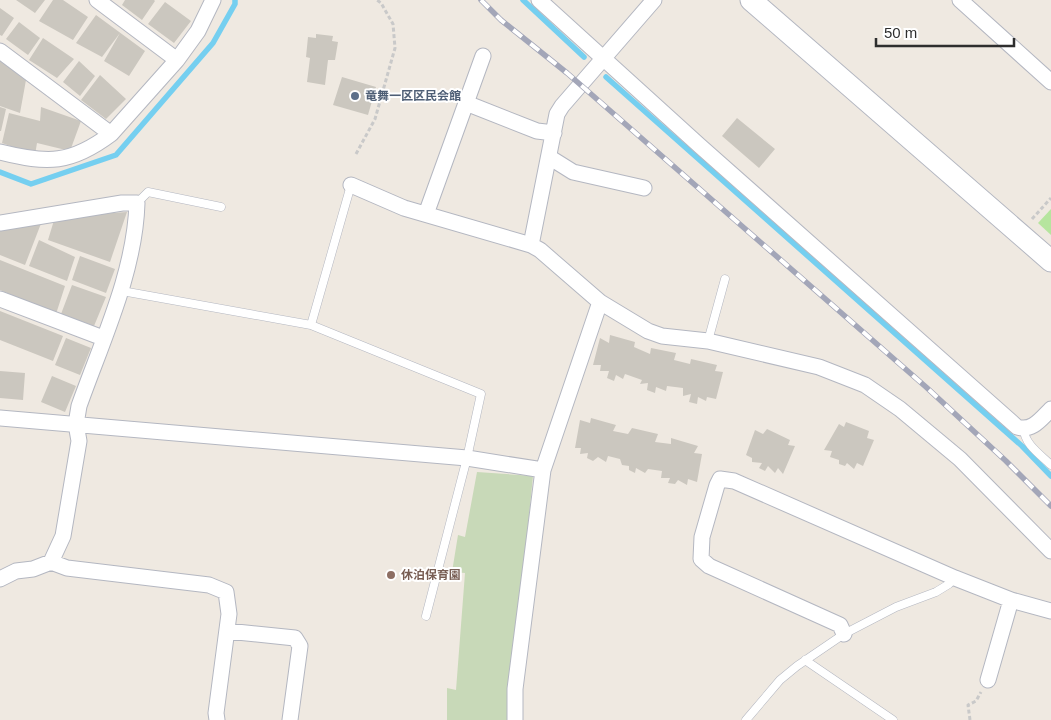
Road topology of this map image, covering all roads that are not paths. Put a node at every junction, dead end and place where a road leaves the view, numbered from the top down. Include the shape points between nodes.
1 (97, 0) edge
2 (213, 0) edge
3 (539, 0) edge
4 (654, 0) edge
5 (751, 0) edge
6 (960, 0) edge
7 (0, 50) edge
8 (483, 56) dead end
9 (604, 58) junction
10 (177, 60) junction
11 (1051, 82) edge
12 (466, 103) junction
13 (554, 133) junction
14 (112, 134) junction
15 (0, 152) edge
16 (549, 157) junction
17 (351, 185) joint
18 (644, 188) dead end
19 (137, 203) junction
20 (221, 208) dead end
21 (426, 214) junction
22 (0, 224) edge
23 (531, 245) junction
24 (1051, 261) edge
25 (725, 279) dead end
26 (122, 290) junction
27 (0, 299) edge
28 (600, 302) junction
29 (311, 325) junction
30 (103, 338) junction
31 (708, 342) junction
32 (1051, 409) edge
33 (0, 418) edge
34 (76, 424) junction
35 (1024, 429) junction
36 (467, 458) junction
37 (1051, 465) edge
38 (543, 470) junction
39 (1051, 551) edge
40 (51, 562) junction
41 (954, 578) junction
42 (0, 579) edge
43 (1011, 600) junction
44 (1051, 611) edge
45 (426, 616) dead end
46 (227, 631) junction
47 (844, 634) junction
48 (805, 660) junction
49 (988, 680) road end
50 (216, 720) edge
51 (290, 720) edge
52 (515, 720) edge
53 (746, 720) edge
54 (893, 720) edge

1 - 10 street
2 - 10 street via 198,31
3 - 9 street
4 - 9 street
5 - 24 street
6 - 11 street
7 - 14 street
8 - 12 street
9 - 13 street via 562,106 557,114
9 - 35 street
10 - 14 street
12 - 13 street via 537,131
12 - 21 street
13 - 16 street
14 - 15 street via 93,148 60,160 27,159
16 - 18 street via 573,172
16 - 23 street
17 - 21 street
17 - 29 lane
19 - 20 lane via 148,192
19 - 22 street
19 - 26 street
21 - 23 street
23 - 28 street
25 - 31 lane
26 - 29 lane
26 - 30 street
27 - 30 street
28 - 31 street via 648,331
28 - 38 street
29 - 36 lane via 481,394
30 - 34 street via 79,406
31 - 39 street via 819,367 865,386 900,409 960,459
32 - 35 street via 1035,425
33 - 34 street
34 - 36 street
34 - 40 street via 79,441 63,536
35 - 37 lane via 1028,443
36 - 38 street
36 - 45 lane
38 - 52 street via 515,689
40 - 42 street via 16,571
40 - 46 street via 67,568 210,586 226,592
41 - 43 street
41 - 47 lane via 936,592 896,607
41 - 47 street via 734,481 720,479 702,537 701,559 709,566 840,624
43 - 44 street
43 - 49 street
46 - 50 street
46 - 51 street via 295,638 300,646
47 - 48 lane
48 - 53 lane via 780,680
48 - 54 lane

